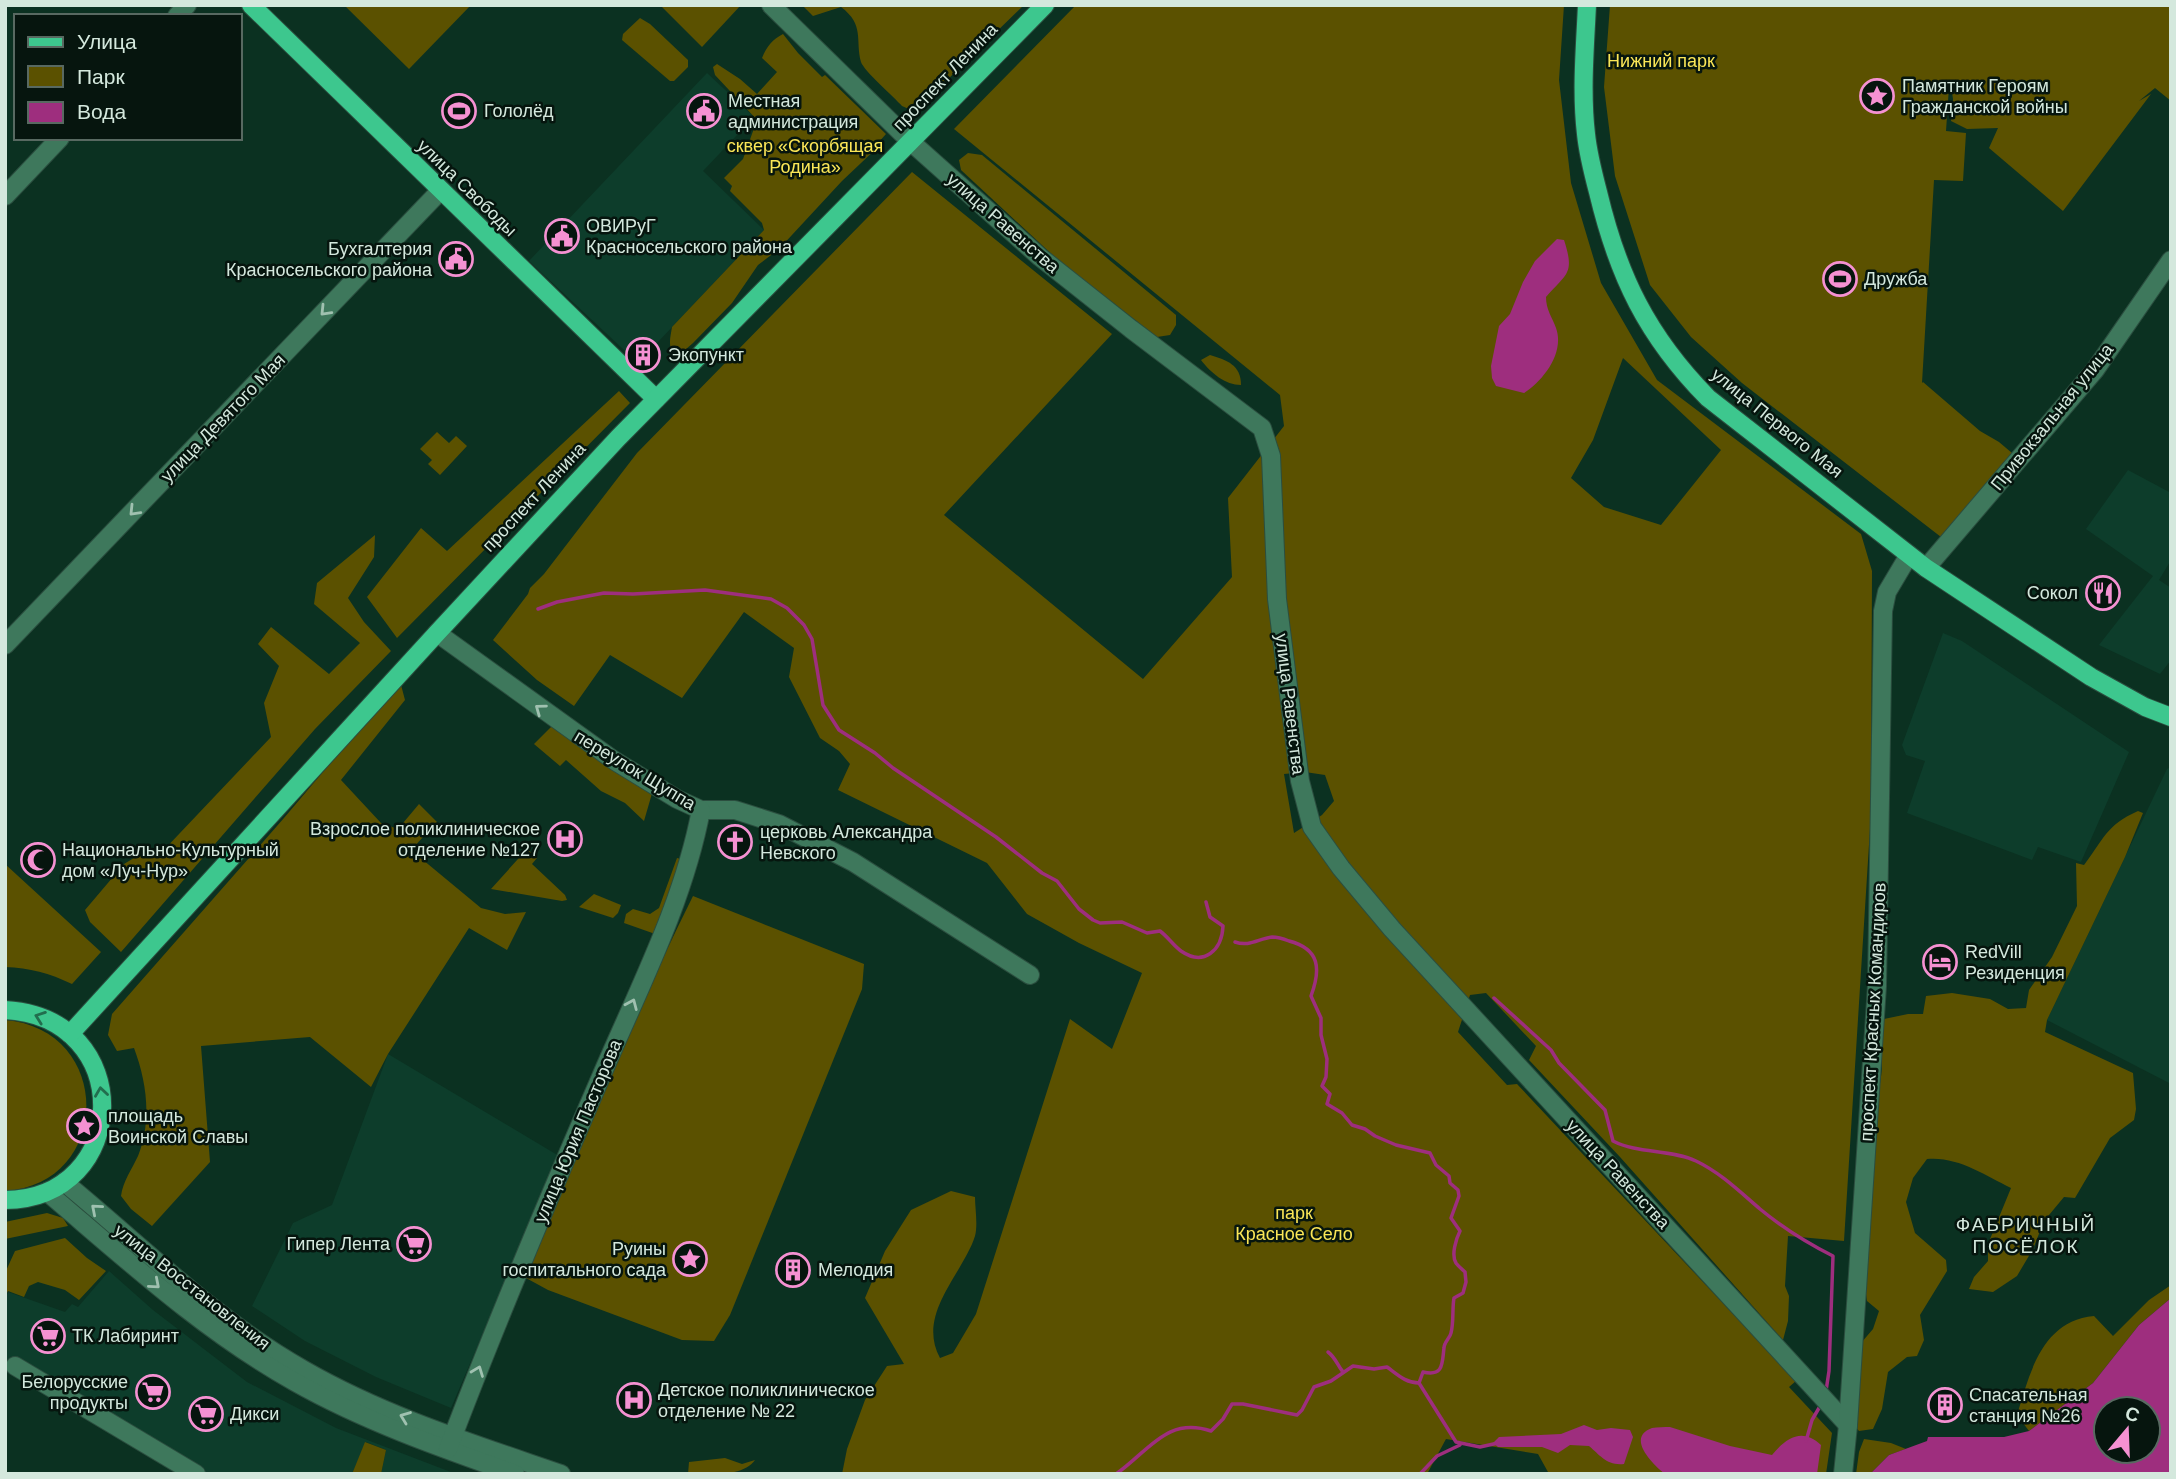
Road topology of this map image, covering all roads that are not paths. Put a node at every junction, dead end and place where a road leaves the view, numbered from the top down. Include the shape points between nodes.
1 (251, 5) edge
2 (771, 5) edge
3 (1045, 5) edge
4 (1587, 5) edge
5 (58, 140) edge
6 (911, 142) junction
7 (440, 191) junction
8 (5, 196) edge
9 (2171, 260) edge
10 (656, 399) junction
11 (1909, 555) junction
12 (1926, 568) junction
13 (437, 633) junction
14 (5, 645) edge
15 (2171, 717) edge
16 (701, 810) junction
17 (1030, 975) dead end
18 (5, 1010) edge
19 (71, 1034) junction
20 (64, 1182) junction
21 (47, 1192) junction
22 (5, 1200) edge
23 (15, 1366) dead end
24 (1848, 1424) junction
25 (450, 1442) junction
26 (508, 1468) edge
27 (196, 1474) edge
28 (561, 1474) edge
29 (1843, 1474) edge

1 - 7 main road, улица Свободы
2 - 6 street, улица Равенства
3 - 6 main road, проспект Ленина
4 - 11 main road, улица Первого Мая via 1586,135 1615,252 1646,321 1708,398
5 - 8 street
6 - 10 main road, проспект Ленина
6 - 24 street, улица Равенства via 1040,257 1262,428 1270,456 1277,599 1300,781 1312,827 1392,929
7 - 10 main road, улица Свободы
7 -> 14 street, улица Девятого Мая
9 - 12 street, Привокзальная улица via 2095,370
10 - 13 main road, проспект Ленина
11 - 12 main road, улица Первого Мая
11 - 24 street, проспект Красных Командиров via 1887,592 1883,611 1877,986
12 - 15 main road, улица Первого Мая via 2091,677
16 -> 13 street, переулок Щуппа via 615,761
13 - 19 main road, проспект Ленина
16 - 17 street, переулок Щуппа via 735,810 779,824 853,862
25 -> 16 street, улица Юрия Пасторова via 517,1272 657,947 692,854
19 -> 18 main road via 46,1018
20 -> 19 main road via 96,1143 103,1110 95,1069
20 - 21 main road
25 -> 20 street, улица Восстановления via 303,1370 254,1339
21 - 22 main road
21 -> 25 street, улица Восстановления via 180,1305 295,1382 372,1419
23 - 27 street
24 - 29 street, проспект Красных Командиров
25 - 26 street, улица Восстановления
26 - 28 street, улица Восстановления

